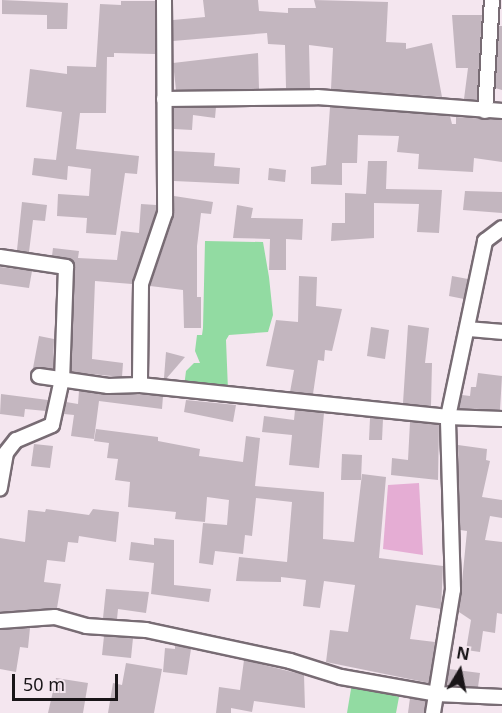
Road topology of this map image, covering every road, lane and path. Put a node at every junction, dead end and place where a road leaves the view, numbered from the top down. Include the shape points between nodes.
1 (164, 0) edge
2 (492, 0) edge
3 (164, 99) junction
4 (485, 111) junction
5 (502, 111) edge
6 (502, 228) edge
7 (0, 257) edge
8 (468, 329) junction
9 (502, 332) edge
10 (39, 376) dead end
11 (62, 379) junction
12 (140, 385) junction
13 (448, 417) junction
14 (502, 419) edge
15 (0, 488) edge
16 (0, 621) edge
17 (437, 694) junction
18 (502, 697) edge
19 (432, 713) edge

1 - 3 street
2 - 4 street
3 - 4 street via 317,97
3 - 12 street via 165,213 141,284
4 - 5 street
6 - 8 street via 484,241
7 - 11 street via 66,267
8 - 9 street
8 - 13 street
10 - 11 street
11 - 12 street
11 - 15 street via 52,425 16,440 6,453
12 - 13 street
13 - 14 street
13 - 17 street via 453,590
16 - 17 street via 55,617 86,626 146,630 290,661 341,677
17 - 18 street
17 - 19 street

